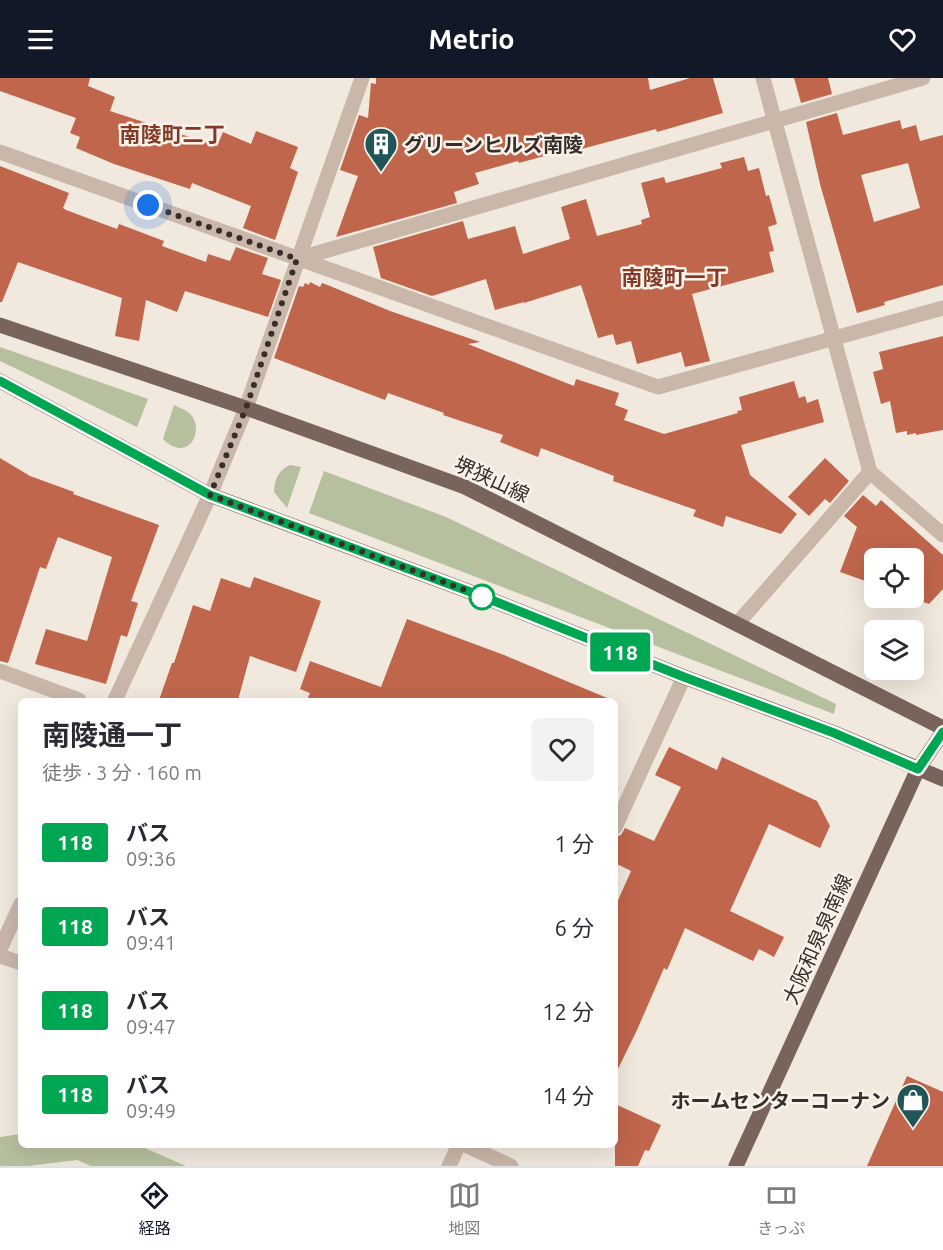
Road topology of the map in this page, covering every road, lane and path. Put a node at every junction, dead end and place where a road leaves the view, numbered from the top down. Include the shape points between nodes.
1 (362, 78) edge
2 (763, 78) edge
3 (923, 78) edge
4 (775, 120) junction
5 (0, 152) edge
6 (297, 259) junction
7 (943, 308) edge
8 (0, 325) edge
9 (834, 338) junction
10 (0, 381) edge
11 (246, 408) junction
12 (870, 472) junction
13 (210, 495) junction
14 (943, 535) edge
15 (737, 624) junction
16 (0, 672) edge
17 (684, 677) junction
18 (74, 698) edge
19 (116, 698) edge
20 (943, 730) edge
21 (918, 769) junction
22 (943, 779) edge
23 (618, 820) edge
24 (18, 910) edge
25 (0, 949) edge
26 (0, 956) edge
27 (18, 962) edge
28 (459, 1148) edge
29 (470, 1148) edge
30 (448, 1166) edge
31 (512, 1166) edge
32 (736, 1166) edge

1 - 6 street
2 - 4 street
3 - 4 street
4 - 6 street
4 - 9 street
5 - 6 street
6 - 9 street via 658,387
6 - 11 street
7 - 9 street
8 - 11 main road, 堺狭山線
9 - 12 street
10 - 13 main road
11 - 13 street
11 - 15 main road, 堺狭山線 via 465,487
12 - 14 street
12 - 15 street
13 - 17 main road
13 - 19 street
15 - 20 main road, 堺狭山線
16 - 18 street
17 - 21 main road
17 - 23 street
20 - 21 main road, 大阪和泉泉南線
21 - 22 main road
21 - 32 main road, 大阪和泉泉南線
24 - 25 street
26 - 27 street
28 - 30 street
29 - 31 street

